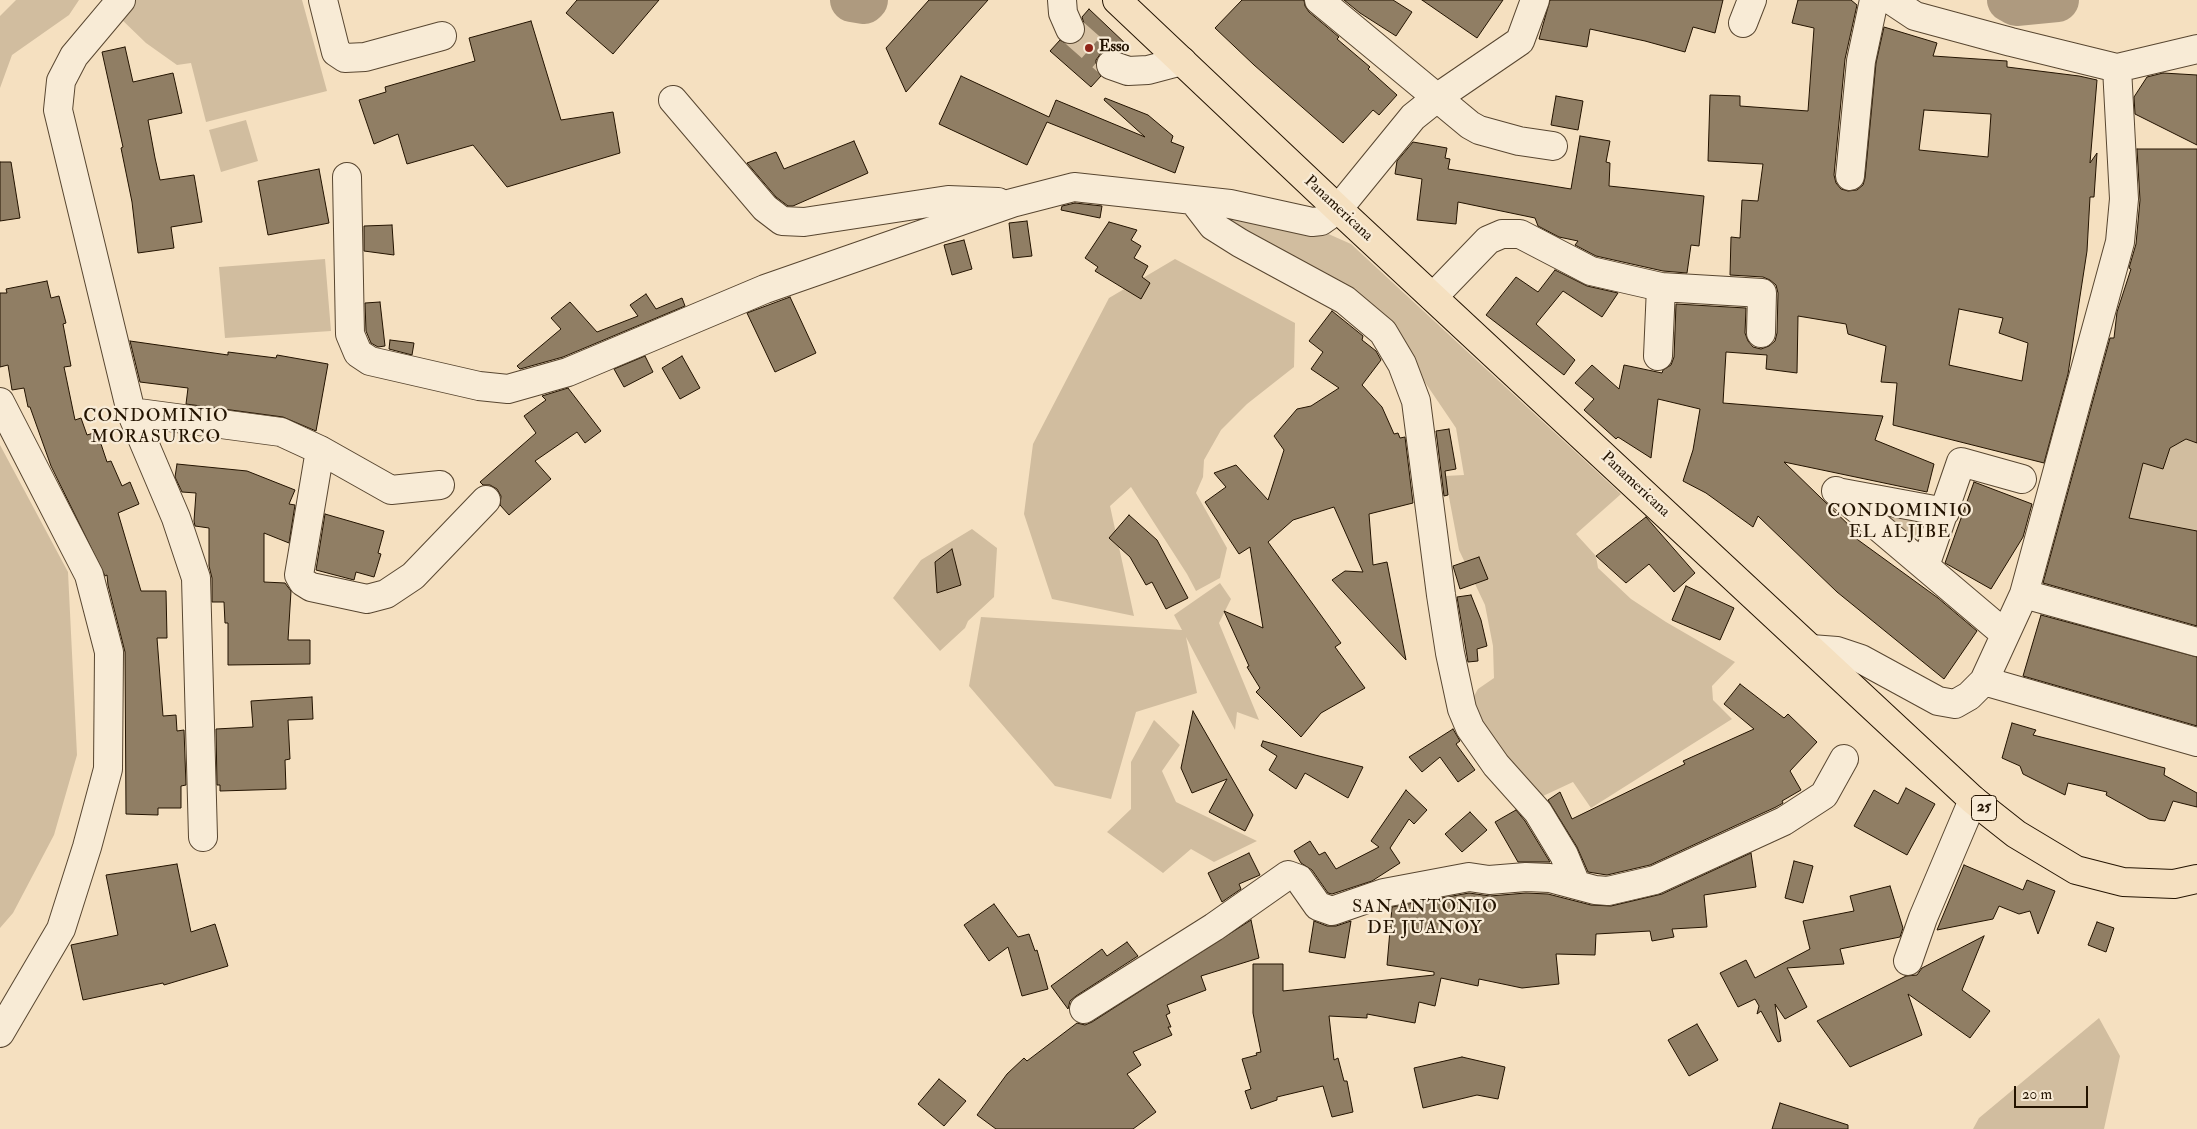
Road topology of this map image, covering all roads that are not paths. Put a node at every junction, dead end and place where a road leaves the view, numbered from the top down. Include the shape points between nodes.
1 (121, 0) edge
2 (323, 0) edge
3 (1062, 0) edge
4 (1117, 0) edge
5 (1319, 0) edge
6 (1535, 0) edge
7 (1874, 0) edge
8 (1891, 0) edge
9 (1070, 29) tunnel mouth
10 (442, 36) dead end
11 (2197, 49) edge
12 (1182, 61) junction
13 (1111, 65) tunnel mouth
14 (2117, 68) junction
15 (1438, 96) junction
16 (673, 100) dead end
17 (1553, 146) dead end
18 (1850, 176) dead end
19 (347, 177) dead end
20 (1193, 200) junction
21 (1012, 203) junction
22 (1338, 209) junction
23 (1661, 287) junction
24 (1433, 297) junction
25 (1761, 333) dead end
26 (1658, 356) dead end
27 (0, 402) edge
28 (131, 412) junction
29 (320, 450) junction
30 (2022, 479) dead end
31 (440, 485) dead end
32 (486, 500) dead end
33 (1945, 512) junction
34 (1924, 566) junction
35 (2024, 594) junction
36 (2005, 634) junction
37 (2197, 642) edge
38 (1811, 649) junction
39 (1984, 681) junction
40 (2197, 742) edge
41 (1844, 759) dead end
42 (1973, 800) junction
43 (203, 837) dead end
44 (2197, 879) edge
45 (1576, 884) junction
46 (1908, 961) dead end
47 (1084, 1009) dead end
48 (0, 1033) edge

1 - 28 street via 74,56 61,81 58,110
2 - 10 street via 336,52 345,58 365,57
3 - 9 street
4 - 12 main road, Panamericana
5 - 15 street
6 - 15 street via 1520,41
7 - 18 street via 1861,61
8 - 14 street via 1915,16
11 - 14 street
12 - 13 street via 1148,70 1128,71
12 - 22 main road, Panamericana
14 - 35 street via 2124,199 2120,242
15 - 17 street via 1479,130
15 - 22 street via 1413,117
16 - 21 street via 765,208 782,221 804,222 948,200
19 - 21 street via 350,334 358,353 370,361 479,386 508,389 568,372 765,289
20 - 21 street via 1074,187
20 - 22 street via 1230,204 1312,222 1320,221
20 - 45 street via 1213,226 1345,300 1383,332 1402,364 1416,401 1441,596 1462,709 1470,728 1496,765 1538,812 1564,855
22 - 24 main road, Panamericana
23 - 24 street via 1591,271 1520,234 1502,234 1488,240
23 - 25 street via 1762,293
23 - 26 street
24 - 38 main road, Panamericana
27 - 48 street via 89,575 109,652 108,769 87,847 62,930
28 - 29 street via 281,432
28 - 43 street via 176,518 196,578
29 - 31 street via 391,490
29 - 32 street via 299,575 311,587 367,599 386,594 413,576
30 - 33 street via 1961,462
33 - 34 street
33 - 34 street via 1836,491
34 - 36 street
35 - 36 street
35 - 37 street
36 - 39 street
38 - 39 street via 1837,651 1861,659 1938,701 1955,704
38 - 42 main road, Panamericana / 25
39 - 40 street
41 - 45 street via 1824,796 1784,821 1655,880 1608,891
42 - 44 main road, Panamericana / 25 via 2016,834 2076,870 2123,882 2174,884
42 - 46 street
45 - 47 street via 1550,878 1489,880 1469,876 1384,893 1332,911 1318,906 1299,879 1288,875 1214,927

